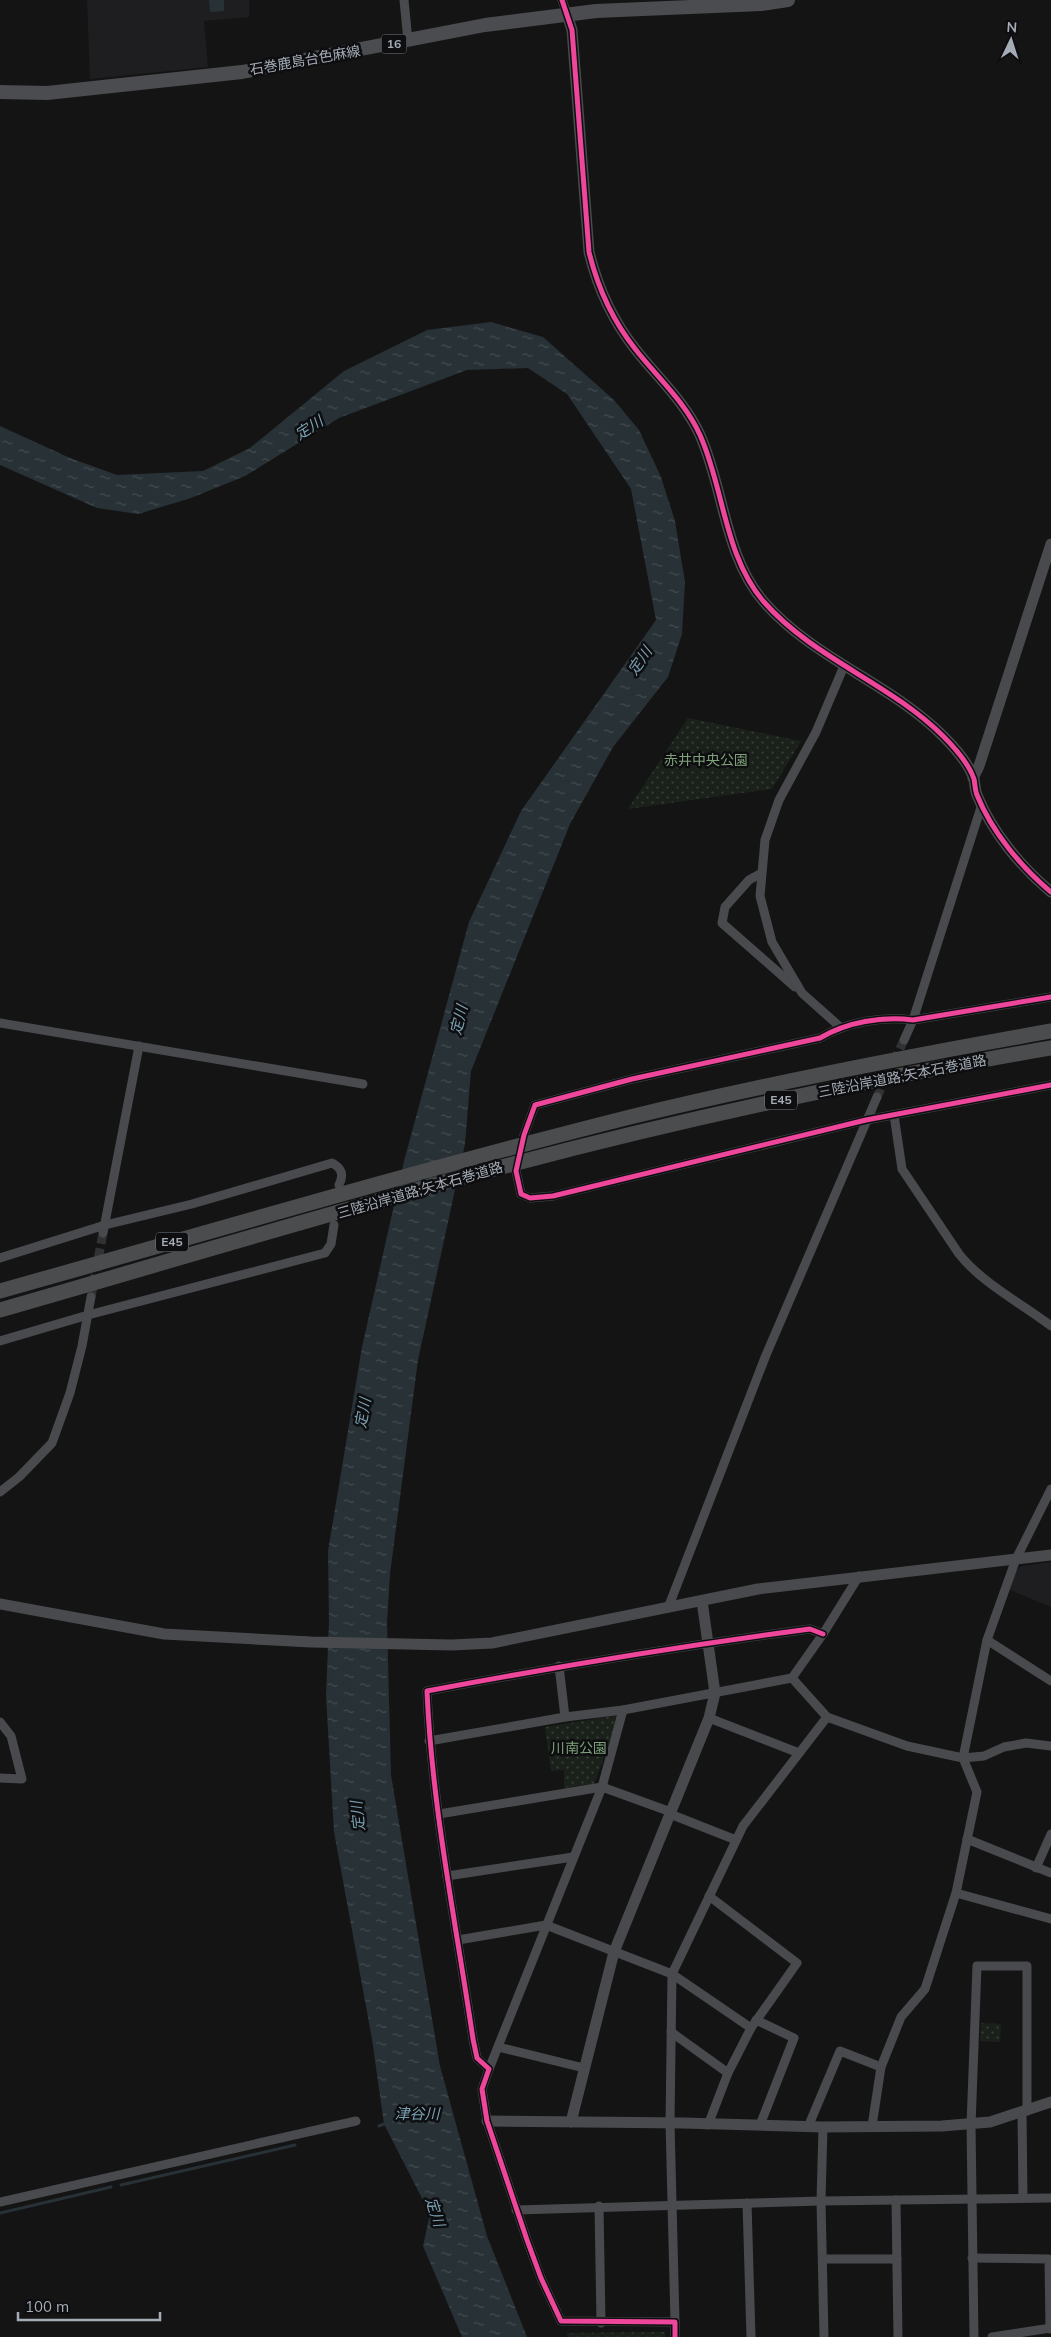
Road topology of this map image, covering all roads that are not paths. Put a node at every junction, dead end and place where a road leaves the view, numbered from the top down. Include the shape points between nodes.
1 (404, 0) edge
2 (562, 0) edge
3 (788, 0) edge
4 (567, 14) junction
5 (408, 41) junction
6 (0, 92) edge
7 (1051, 544) edge
8 (844, 666) junction
9 (973, 778) junction
10 (982, 804) junction
11 (760, 874) junction
12 (1051, 892) edge
13 (802, 993) junction
14 (1051, 998) edge
15 (913, 1020) junction
16 (0, 1023) edge
17 (839, 1026) junction
18 (1051, 1031) edge
19 (904, 1040) tunnel mouth
20 (139, 1046) junction
21 (1051, 1048) edge
22 (364, 1084) dead end
23 (1051, 1085) edge
24 (877, 1097) tunnel mouth
25 (894, 1115) junction
26 (866, 1120) junction
27 (521, 1141) junction
28 (515, 1167) junction
29 (342, 1190) junction
30 (337, 1218) junction
31 (104, 1229) junction
32 (0, 1258) edge
33 (0, 1291) edge
34 (91, 1297) tunnel mouth
35 (0, 1310) edge
36 (88, 1315) junction
37 (1051, 1326) edge
38 (0, 1341) edge
39 (1051, 1490) edge
40 (0, 1492) edge
41 (1051, 1555) edge
42 (1016, 1559) junction
43 (858, 1576) junction
44 (702, 1601) junction
45 (0, 1604) edge
46 (668, 1608) junction
47 (823, 1634) junction
48 (987, 1640) junction
49 (708, 1642) junction
50 (559, 1666) junction
51 (792, 1678) junction
52 (1051, 1681) edge
53 (715, 1693) junction
54 (624, 1710) junction
55 (565, 1717) junction
56 (827, 1717) junction
57 (709, 1718) junction
58 (0, 1722) edge
59 (429, 1741) junction
60 (1051, 1746) edge
61 (799, 1753) junction
62 (963, 1758) junction
63 (0, 1778) edge
64 (602, 1787) junction
65 (670, 1813) junction
66 (439, 1814) junction
67 (1051, 1834) edge
68 (968, 1839) junction
69 (736, 1840) junction
70 (573, 1857) junction
71 (1036, 1868) junction
72 (1051, 1873) edge
73 (447, 1876) junction
74 (956, 1893) junction
75 (709, 1896) junction
76 (1051, 1919) edge
77 (546, 1925) junction
78 (458, 1940) junction
79 (614, 1952) junction
80 (672, 1974) junction
81 (753, 2024) junction
82 (670, 2032) junction
83 (498, 2047) junction
84 (881, 2067) junction
85 (584, 2068) junction
86 (489, 2069) junction
87 (728, 2073) junction
88 (1051, 2102) edge
89 (1025, 2112) junction
90 (356, 2121) dead end
91 (487, 2121) junction
92 (571, 2122) junction
93 (670, 2123) junction
94 (708, 2124) junction
95 (760, 2125) junction
96 (971, 2125) junction
97 (872, 2126) junction
98 (808, 2127) junction
99 (823, 2127) junction
100 (971, 2198) junction
101 (1023, 2198) junction
102 (1051, 2198) edge
103 (821, 2200) junction
104 (896, 2200) junction
105 (0, 2202) edge
106 (747, 2203) junction
107 (673, 2204) junction
108 (599, 2206) junction
109 (516, 2210) junction
110 (972, 2258) junction
111 (823, 2259) junction
112 (897, 2259) junction
113 (675, 2322) junction
114 (601, 2323) junction
115 (1050, 2328) edge
116 (676, 2337) edge
117 (751, 2337) edge
118 (824, 2337) edge
119 (898, 2337) edge
120 (974, 2337) edge
121 (992, 2337) edge

1 - 5 street
2 - 4 street
3 - 4 main road, 石巻鹿島台色麻線 / 16
4 - 5 main road, 石巻鹿島台色麻線 / 16 via 484,25
4 - 8 street via 577,78 590,252 601,293 636,350 693,420 708,454 740,560 762,600 782,620
5 - 6 main road, 石巻鹿島台色麻線 / 16 via 198,78 47,92
7 - 9 street via 980,766
8 - 9 street via 911,708 944,737
8 - 11 street via 816,732 779,800 765,840
9 - 10 street
10 - 12 street via 1019,861
10 - 15 street
11 - 13 street via 760,896 772,942
11 - 13 street via 748,880 725,907 722,923
13 - 17 street
14 - 15 street
15 - 17 street via 896,1018
15 - 19 street
16 - 20 street
17 - 27 street via 820,1038 632,1079 535,1105
18 - 27 highway, 三陸沿岸道路;矢本石巻道路 / E45 via 860,1066
20 - 22 street
20 - 31 street
21 - 28 highway, 三陸沿岸道路;矢本石巻道路 / E45 via 756,1105
23 - 25 street
24 - 26 street
25 - 26 street
25 - 37 street via 902,1169 959,1254 980,1276
26 - 28 street via 553,1196 530,1198 520,1194
26 - 46 street via 766,1355
27 - 29 highway, 三陸沿岸道路;矢本石巻道路 / E45
28 - 30 highway, 三陸沿岸道路;矢本石巻道路 / E45
29 - 31 street via 341,1171 332,1163
29 - 33 highway, 三陸沿岸道路;矢本石巻道路 / E45
30 - 35 highway, 三陸沿岸道路;矢本石巻道路 / E45
30 - 36 street via 331,1244 325,1253
31 - 32 street
34 - 36 street
36 - 38 street
36 - 40 street via 70,1393 52,1443
39 - 42 street
41 - 42 street
42 - 43 street
42 - 48 street
43 - 44 street via 758,1589
43 - 47 street
44 - 46 street
44 - 49 street
45 - 46 street via 164,1634 452,1645 492,1643
47 - 49 street via 810,1628
47 - 51 street
48 - 52 street
48 - 62 street
49 - 50 street
49 - 53 street
50 - 55 street
50 - 59 street via 427,1691
51 - 53 street
51 - 56 street
53 - 54 street
53 - 57 street
54 - 55 street
54 - 64 street
55 - 59 street
56 - 61 street
56 - 62 street via 907,1746
57 - 61 street
57 - 65 street
58 - 63 street via 12,1736 22,1779
59 - 66 street
60 - 62 street via 1026,1743 1004,1747 984,1756
61 - 69 street via 742,1826
62 - 68 street via 977,1792
64 - 65 street
64 - 66 street
64 - 70 street
65 - 69 street
65 - 79 street
66 - 73 street
67 - 71 street
68 - 71 street
68 - 74 street
69 - 75 street
70 - 73 street
70 - 77 street
71 - 72 street
73 - 78 street
74 - 76 street
74 - 84 street via 925,1989 900,2017
75 - 80 street
75 - 81 street via 797,1963
77 - 78 street
77 - 79 street
77 - 83 street
78 - 86 street via 477,2058
79 - 80 street
79 - 85 street
80 - 81 street
80 - 82 street
81 - 87 street
81 - 95 street via 794,2038
82 - 87 street
82 - 93 street
83 - 85 street
83 - 86 street
84 - 97 street
84 - 98 street via 840,2051
85 - 92 street
86 - 91 street via 482,2090
87 - 94 street
88 - 89 street
89 - 96 street
89 - 96 street via 1027,1966 977,1966
89 - 101 street
90 - 105 street
91 - 92 street
91 - 109 street
92 - 93 street
93 - 94 street
93 - 107 street
94 - 95 street
95 - 98 street
96 - 97 street
96 - 100 street
97 - 99 street
98 - 99 street
99 - 103 street
100 - 101 street
100 - 104 street
100 - 110 street
101 - 102 street
103 - 104 street
103 - 106 street
103 - 111 street
104 - 112 street
106 - 107 street
106 - 117 street
107 - 108 street
107 - 113 street
108 - 109 street
108 - 114 street
109 - 114 street via 561,2321
110 - 115 street via 1049,2259
110 - 120 street
111 - 112 street
111 - 118 street
112 - 119 street
113 - 114 street
113 - 116 street
115 - 121 street

